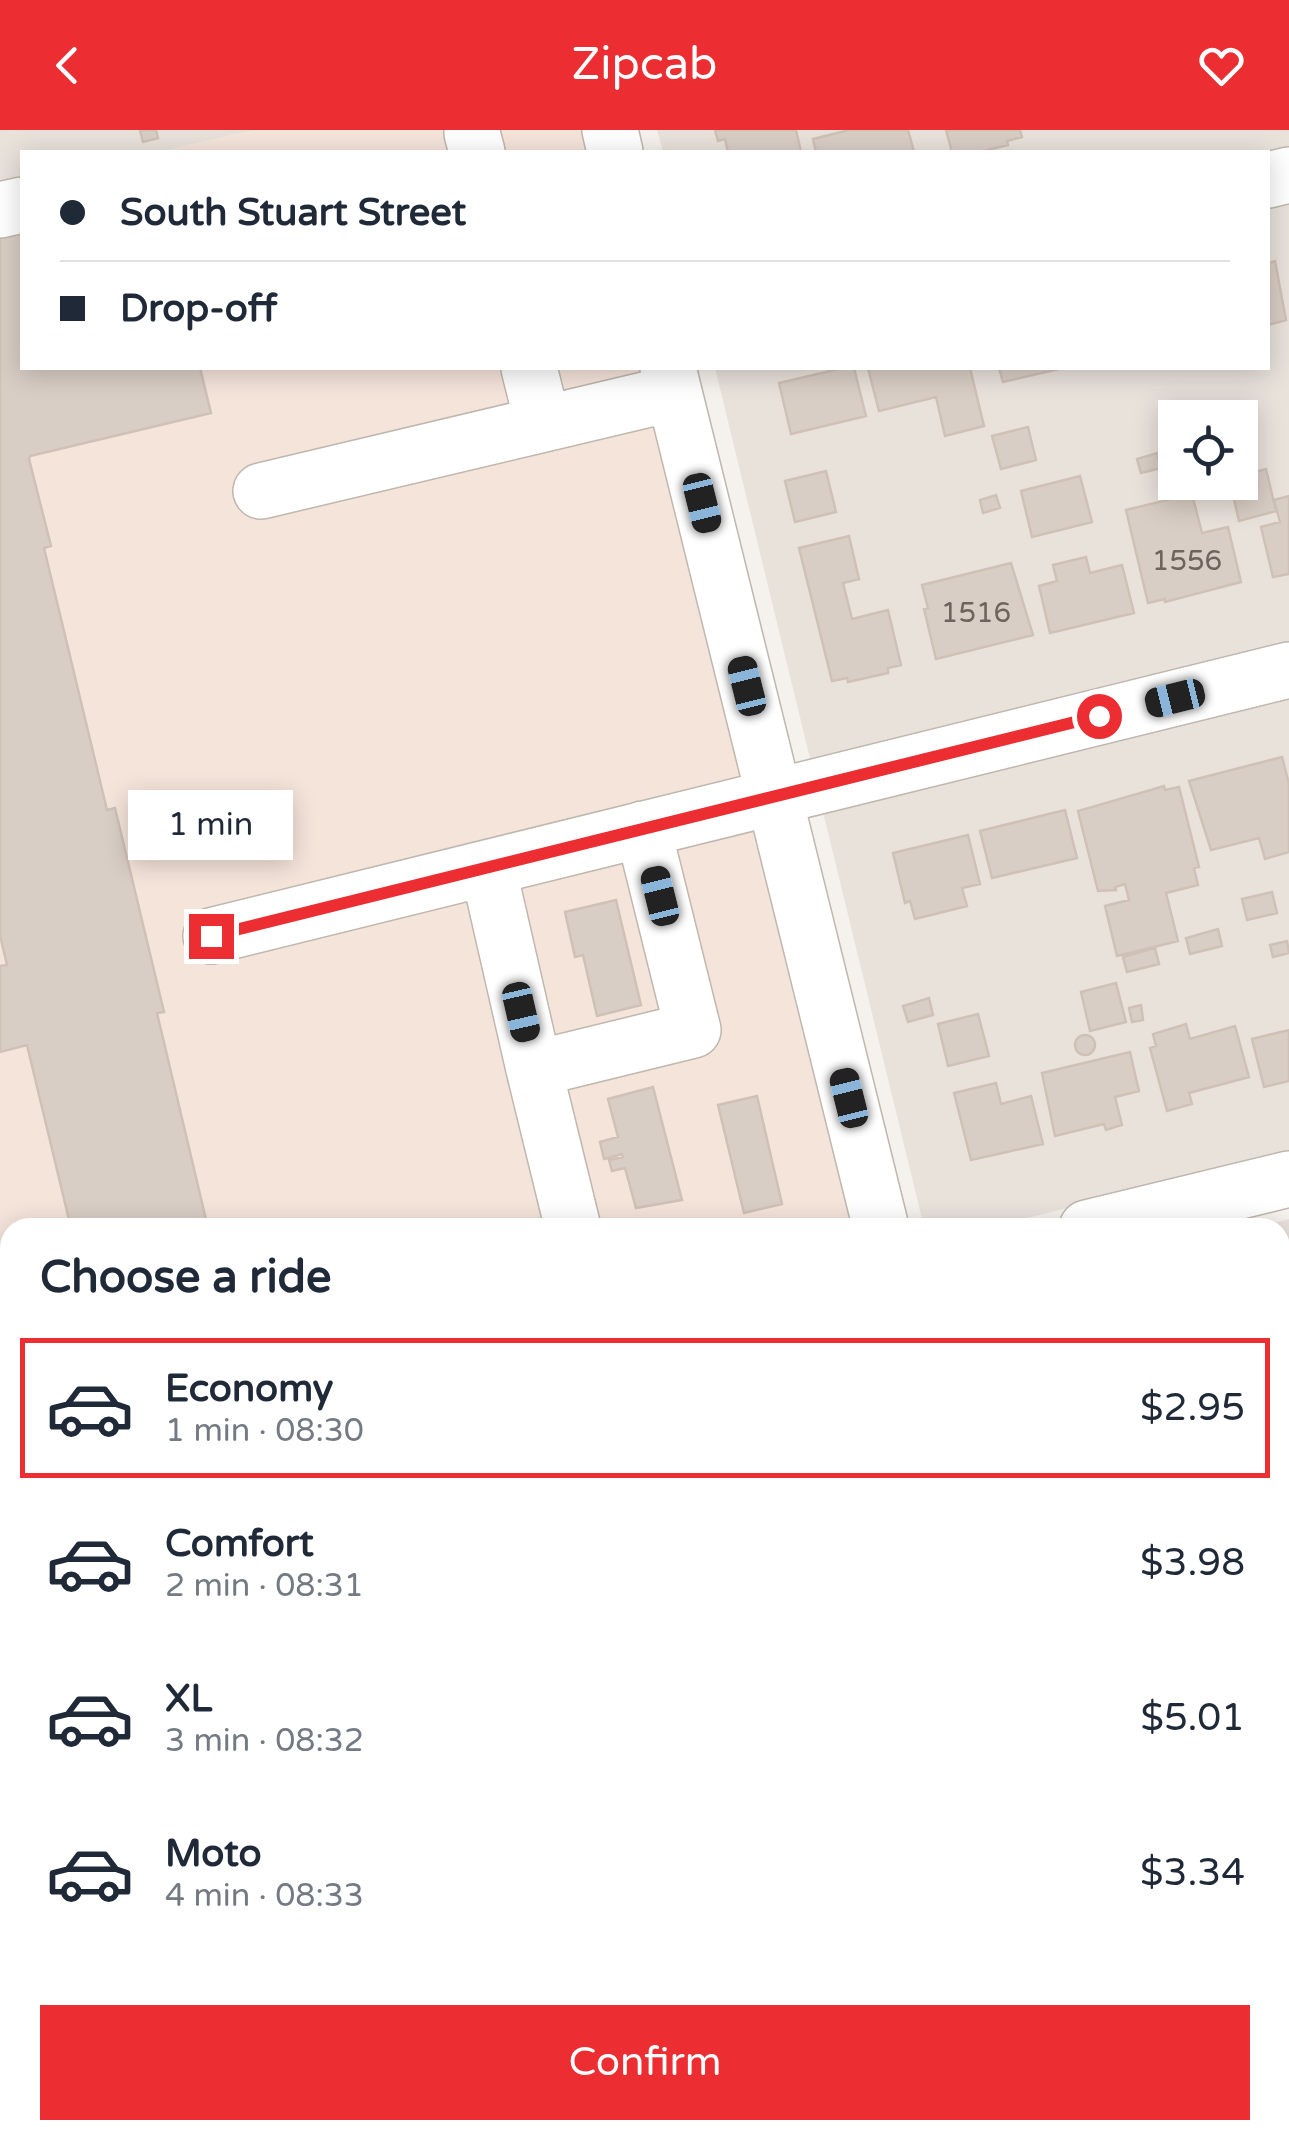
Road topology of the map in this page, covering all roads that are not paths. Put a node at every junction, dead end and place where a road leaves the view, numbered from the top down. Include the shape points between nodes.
1 (530, 370) edge
2 (671, 380) edge
3 (544, 424) junction
4 (261, 490) dead end
5 (1289, 670) edge
6 (774, 797) junction
7 (643, 829) junction
8 (488, 868) junction
9 (211, 936) dead end
10 (534, 1069) junction
11 (1289, 1179) edge
12 (571, 1218) edge
13 (879, 1218) edge
14 (1129, 1218) edge

1 - 3 street
2 - 3 street
2 - 6 street
3 - 4 street
5 - 6 street
6 - 7 street
6 - 13 street
7 - 8 street
7 - 10 street via 693,1030
8 - 9 street
8 - 10 street
10 - 12 street
11 - 14 street

